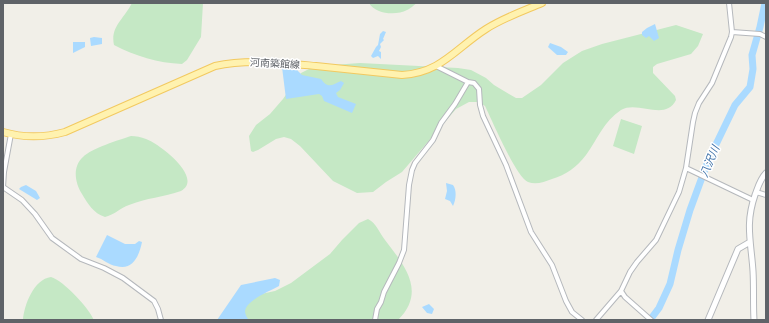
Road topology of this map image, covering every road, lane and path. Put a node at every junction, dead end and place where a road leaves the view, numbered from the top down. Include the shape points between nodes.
1 (542, 3) edge
2 (729, 3) edge
3 (732, 32) junction
4 (766, 36) edge
5 (436, 66) junction
6 (468, 82) junction
7 (3, 132) edge
8 (12, 134) junction
9 (686, 168) junction
10 (766, 173) edge
11 (756, 192) junction
12 (766, 195) edge
13 (753, 200) junction
14 (750, 242) junction
15 (621, 291) junction
16 (161, 320) edge
17 (374, 320) edge
18 (582, 320) edge
19 (596, 320) edge
20 (652, 320) edge
21 (708, 320) edge
22 (754, 320) edge

1 - 5 main road, 河南築館線 via 496,23
2 - 3 street
3 - 4 street
3 - 9 street via 712,83 699,103 693,122
5 - 6 street
5 - 8 main road, 河南築館線 via 426,71 402,75 289,63 230,63 215,66 65,132 35,137
6 - 17 street via 412,170 404,250
6 - 18 street via 474,83 479,90 483,116 506,164 532,232 552,265 572,312
7 - 8 main road, 河南築館線
8 - 16 street via 3,187 22,200 52,238 81,259 123,278 154,301
9 - 13 street
9 - 15 street via 679,192 656,240 630,272
10 - 11 street
11 - 12 street
11 - 13 street
13 - 14 street via 749,219
14 - 21 street via 738,249
14 - 22 street
15 - 19 street
15 - 20 street via 624,297

